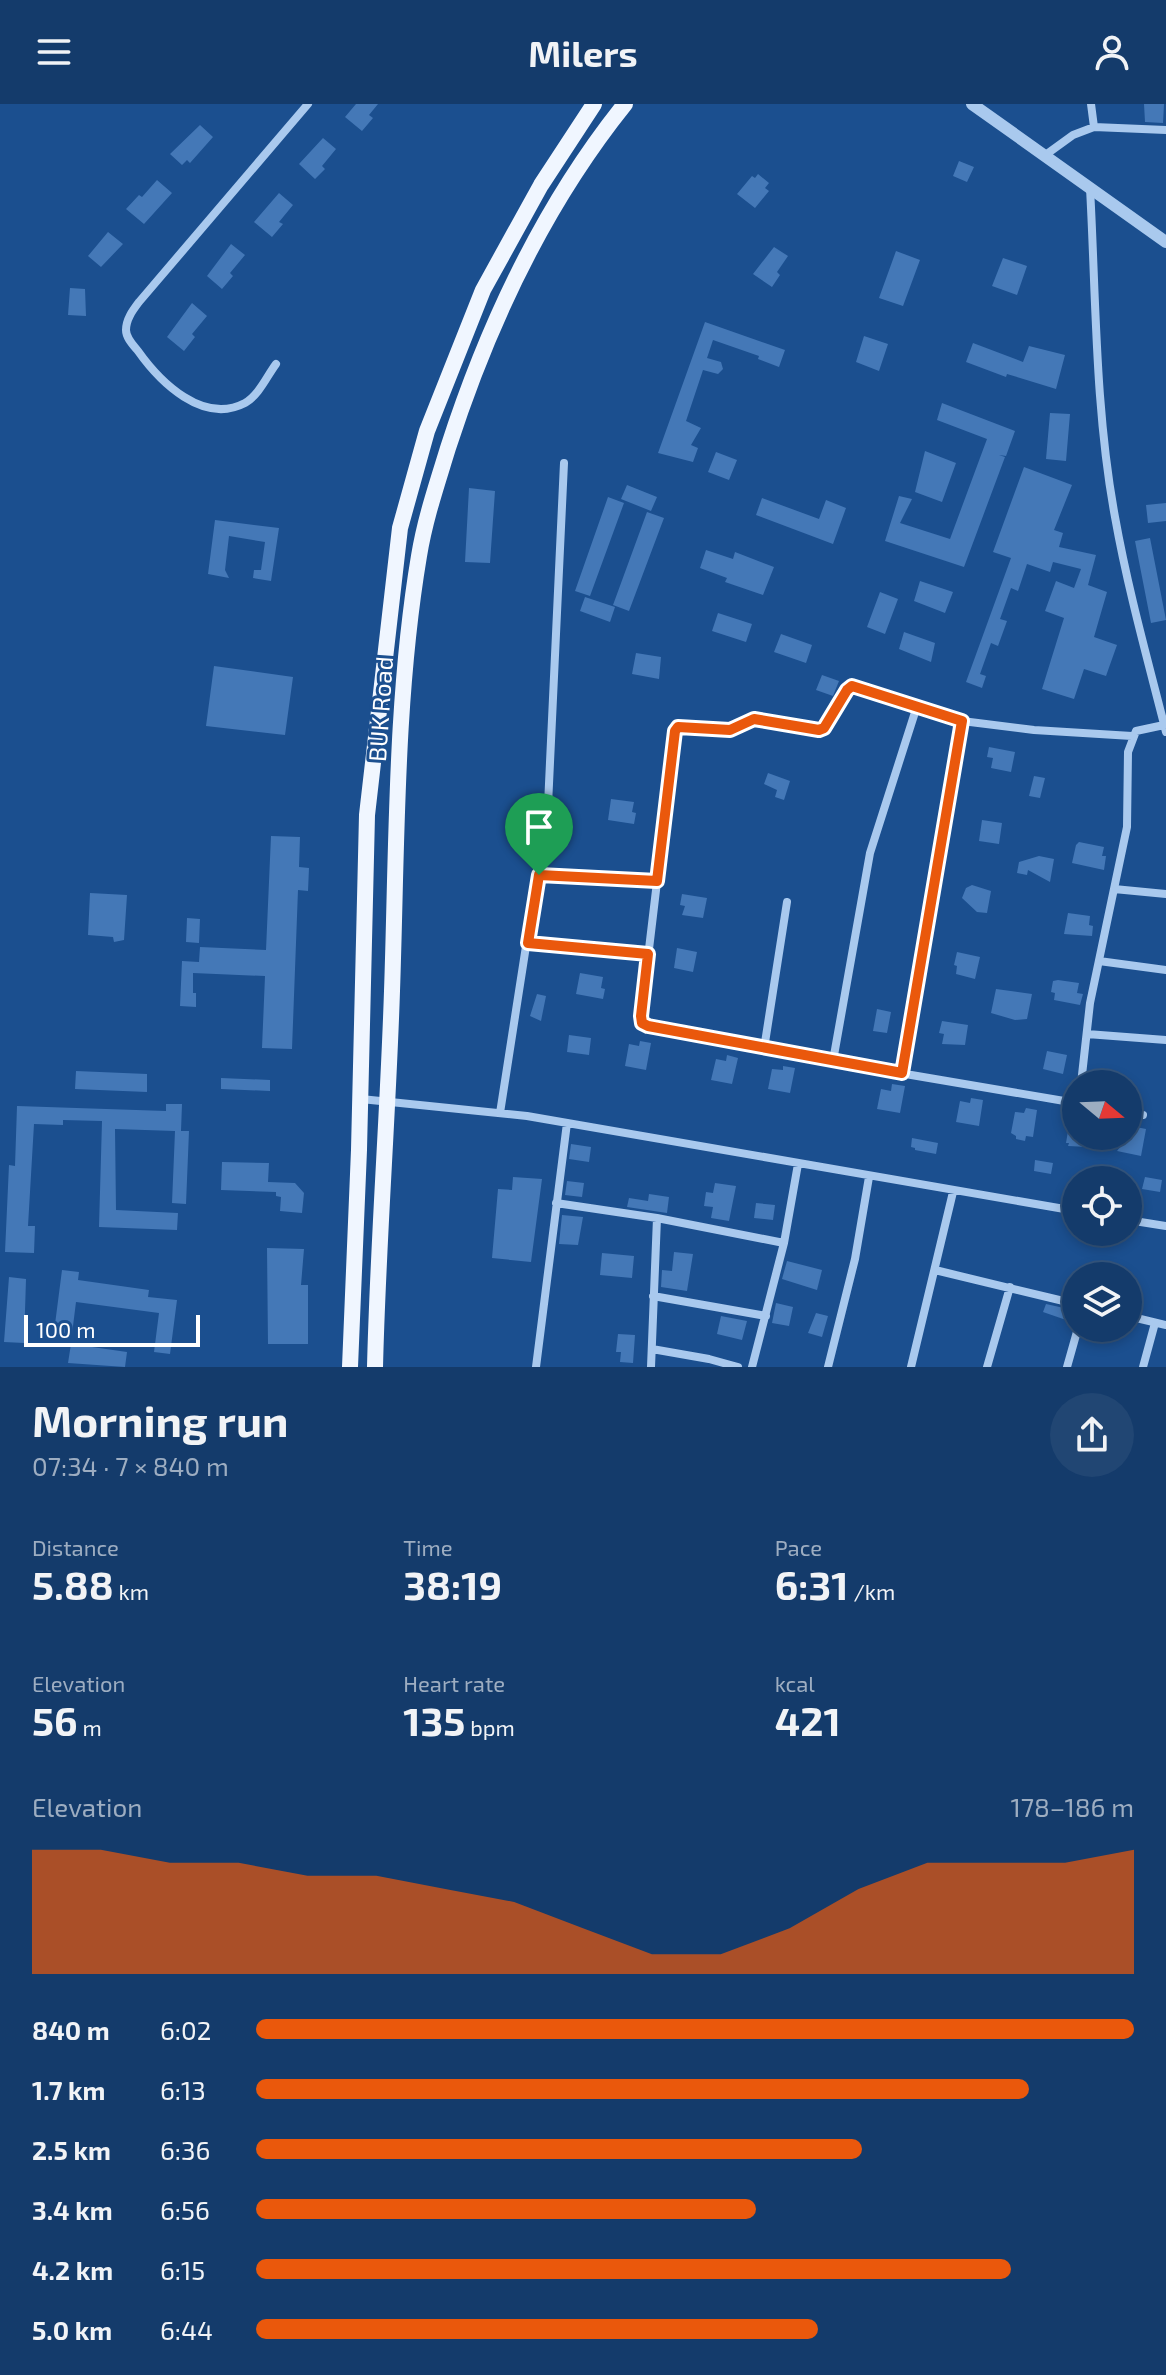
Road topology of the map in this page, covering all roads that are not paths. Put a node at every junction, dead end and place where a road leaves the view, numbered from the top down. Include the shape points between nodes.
1 (308, 104) edge
2 (594, 104) edge
3 (625, 104) edge
4 (972, 104) edge
5 (1091, 104) edge
6 (1094, 127) junction
7 (1166, 130) edge
8 (1044, 156) junction
9 (1090, 188) junction
10 (1166, 242) edge
11 (276, 364) dead end
12 (564, 463) dead end
13 (917, 706) junction
14 (962, 721) junction
15 (1165, 728) edge
16 (1132, 736) junction
17 (539, 875) junction
18 (657, 881) junction
19 (1114, 889) junction
20 (1166, 894) edge
21 (787, 902) dead end
22 (528, 943) junction
23 (648, 954) junction
24 (1099, 961) junction
25 (1166, 970) edge
26 (1087, 1034) junction
27 (1166, 1040) edge
28 (764, 1049) junction
29 (833, 1061) junction
30 (1083, 1070) edge
31 (902, 1073) junction
32 (361, 1099) junction
33 (1062, 1101) edge
34 (388, 1102) junction
35 (500, 1113) junction
36 (567, 1123) junction
37 (798, 1164) junction
38 (869, 1177) junction
39 (953, 1192) junction
40 (556, 1203) junction
41 (1062, 1209) edge
42 (657, 1218) junction
43 (1142, 1222) edge
44 (1166, 1226) edge
45 (784, 1243) junction
46 (935, 1270) junction
47 (1010, 1287) junction
48 (653, 1296) junction
49 (1062, 1300) edge
50 (766, 1316) junction
51 (1142, 1320) edge
52 (1155, 1323) junction
53 (1166, 1325) edge
54 (1074, 1342) edge
55 (652, 1349) junction
56 (350, 1367) edge
57 (375, 1367) edge
58 (536, 1367) edge
59 (651, 1367) edge
60 (738, 1367) edge
61 (752, 1367) edge
62 (828, 1367) edge
63 (911, 1367) edge
64 (987, 1367) edge
65 (1067, 1367) edge
66 (1143, 1367) edge

1 - 11 street via 139,302 126,328 167,387 213,409 248,401
2 - 32 main road, BUK Road via 541,185 483,290 427,431 400,528 367,815
3 - 34 main road, BUK Road via 551,209 502,305 467,389 429,508 411,613 401,747
4 - 8 street
5 - 6 street
6 - 7 street
6 - 8 street
8 - 9 street
9 - 10 street
9 - 15 street via 1102,423 1115,517
12 - 17 street via 548,805
13 - 14 street
13 - 18 street via 852,686 819,730 754,719 730,730 678,727
13 - 29 street via 870,853
14 - 16 street
14 - 31 street
15 - 16 street
16 - 19 street via 1127,827
17 - 18 street
17 - 22 street
18 - 23 street
19 - 20 street
19 - 24 street
21 - 28 street
22 - 23 street
22 - 35 street
23 - 28 street via 642,1023
24 - 25 street
24 - 26 street
26 - 27 street
26 - 30 street
28 - 29 street
29 - 31 street
31 - 33 street
32 - 34 street
32 - 56 main road, BUK Road
34 - 35 street
34 - 57 main road, BUK Road
35 - 36 street
36 - 37 street
36 - 40 street
37 - 38 street
37 - 45 street
38 - 39 street
38 - 62 street
39 - 41 street
39 - 46 street
40 - 42 street
40 - 58 street
42 - 45 street
42 - 48 street
43 - 44 street
45 - 50 street
46 - 47 street
46 - 63 street
47 - 49 street
47 - 64 street
48 - 50 street
48 - 55 street
50 - 61 street
51 - 52 street
52 - 53 street
52 - 66 street
54 - 65 street
55 - 59 street
55 - 60 street

